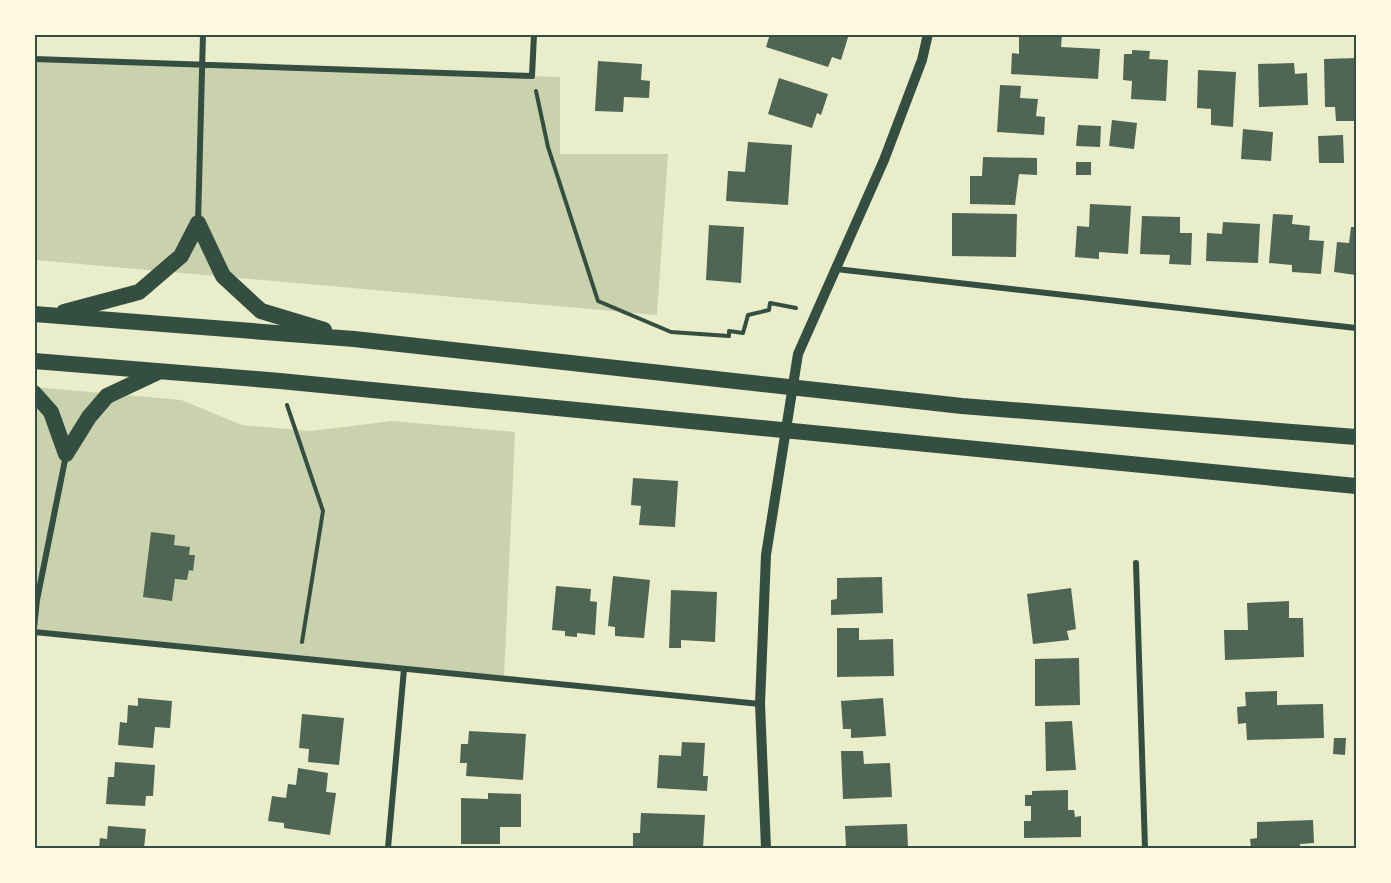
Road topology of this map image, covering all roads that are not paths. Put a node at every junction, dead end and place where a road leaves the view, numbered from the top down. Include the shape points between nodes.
1 (203, 34) edge
2 (534, 34) edge
3 (928, 34) edge
4 (34, 59) edge
5 (202, 64) junction
6 (198, 223) junction
7 (835, 269) junction
8 (34, 314) edge
9 (52, 315) junction
10 (1356, 328) edge
11 (354, 339) junction
12 (34, 361) edge
13 (161, 370) junction
14 (34, 393) edge
15 (1356, 436) edge
16 (66, 454) junction
17 (1356, 486) edge
18 (1136, 563) dead end
19 (36, 600) edge
20 (34, 630) edge
21 (404, 669) junction
22 (760, 704) junction
23 (388, 849) edge
24 (766, 849) edge
25 (1145, 849) edge

1 - 5 street
2 - 5 street via 532,76
3 - 7 street via 884,160
4 - 5 street
5 - 6 street
6 - 9 highway via 181,256 139,292
6 - 11 highway via 223,276 261,311
7 - 10 street
7 - 22 street via 798,354 766,555
8 - 9 highway
9 - 11 highway
11 - 15 highway via 962,406
12 - 13 highway
13 - 16 highway via 107,396
13 - 17 highway
14 - 16 highway via 51,412
16 - 19 street
18 - 25 street
19 - 20 street
20 - 21 street
21 - 22 street
21 - 23 street
22 - 24 street

